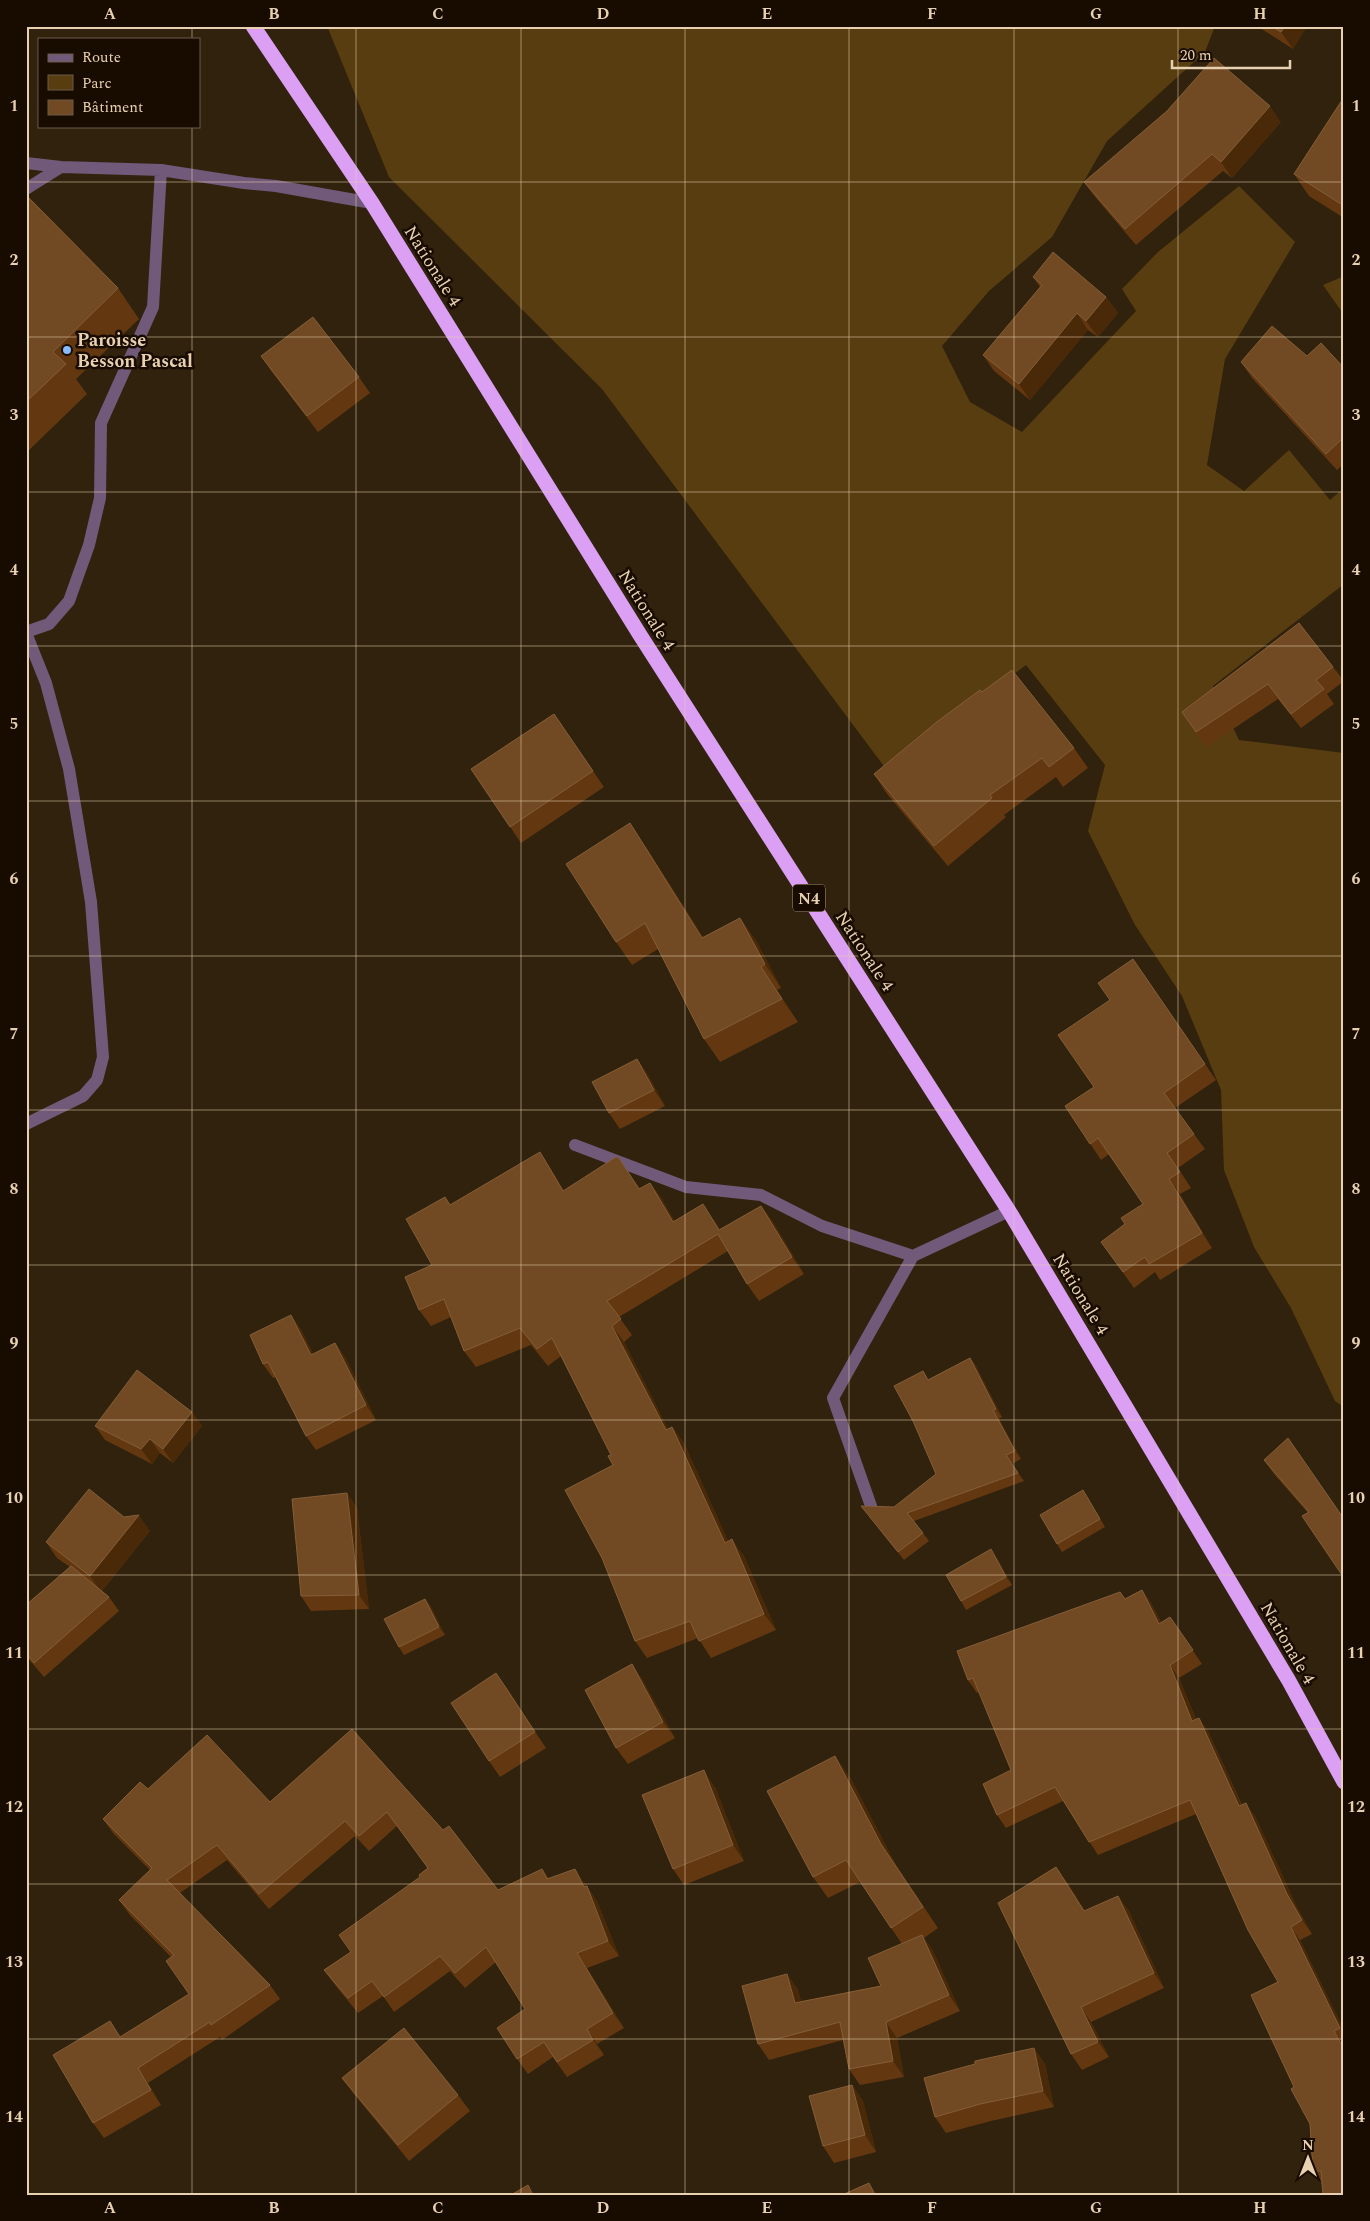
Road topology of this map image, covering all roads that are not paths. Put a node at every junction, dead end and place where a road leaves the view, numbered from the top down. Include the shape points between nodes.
1 (254, 26) edge
2 (26, 164) edge
3 (61, 167) junction
4 (161, 170) junction
5 (26, 189) edge
6 (372, 203) junction
7 (26, 632) edge
8 (26, 1124) edge
9 (576, 1145) dead end
10 (1009, 1211) junction
11 (913, 1256) junction
12 (871, 1506) edge
13 (1344, 1782) edge

1 - 6 highway, Nationale 4 / N4
2 - 3 street
3 - 4 street
3 - 5 street
4 - 6 street
4 - 7 street via 153,307 101,422 100,498 89,545 69,602 50,624
6 - 10 highway, Nationale 4 / N4 via 645,643
7 - 8 street via 46,683 71,779 91,902 103,1057 97,1080 83,1096
9 - 11 street via 686,1187 762,1195 822,1226
10 - 11 street
10 - 13 highway, Nationale 4 / N4 via 1289,1680
11 - 12 street via 833,1398

